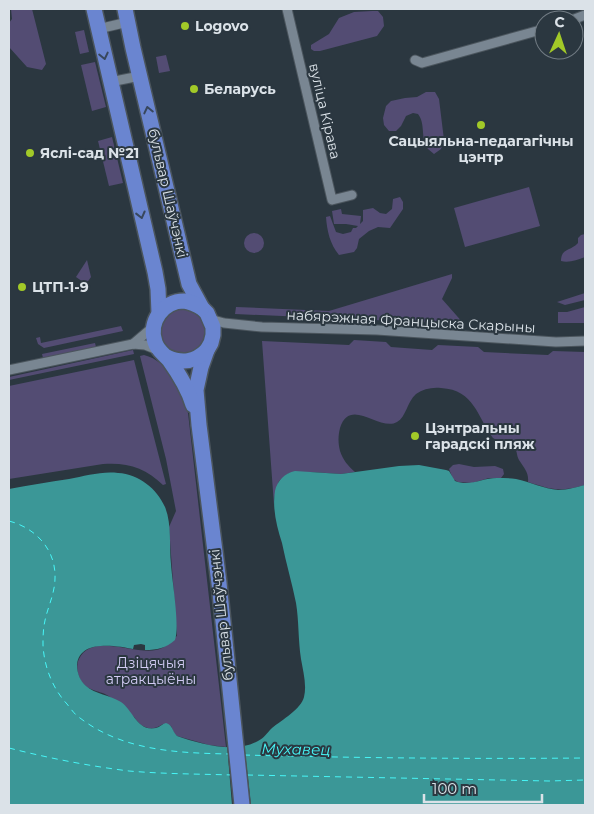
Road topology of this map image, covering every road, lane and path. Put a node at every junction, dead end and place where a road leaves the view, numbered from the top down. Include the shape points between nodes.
1 (94, 9) edge
2 (287, 9) edge
3 (126, 15) edge
4 (98, 29) junction
5 (534, 32) edge
6 (415, 60) dead end
7 (140, 76) junction
8 (110, 82) junction
9 (352, 195) dead end
10 (159, 313) junction
11 (206, 313) junction
12 (234, 324) junction
13 (153, 327) junction
14 (585, 342) edge
15 (133, 344) junction
16 (209, 347) junction
17 (163, 354) junction
18 (9, 370) edge
19 (199, 425) junction
20 (242, 805) edge

1 - 4 main road
2 - 9 street, вуліца Кірава via 332,200
3 - 4 street, бульвар Шаўчэнкі
3 - 7 main road, бульвар Шаўчэнкі
4 -> 8 main road
5 - 6 street via 422,63
7 - 8 street
11 -> 7 main road, бульвар Шаўчэнкі via 189,284
8 -> 10 main road via 155,272
10 - 11 main road via 166,306 185,301
10 - 13 main road
11 - 12 street, набярэжная Францыска Скарыны via 216,322
11 - 16 main road, бульвар Шаўчэнкі via 213,327
12 - 14 street, набярэжная Францыска Скарыны
12 - 16 street
13 - 15 street
13 - 17 main road, бульвар Шаўчэнкі via 155,344
15 - 17 street
15 - 18 street
16 - 17 main road via 202,356 188,362
16 - 19 main road, бульвар Шаўчэнкі via 196,390
17 - 19 main road, бульвар Шаўчэнкі via 190,393
19 - 20 main road, бульвар Шаўчэнкі

